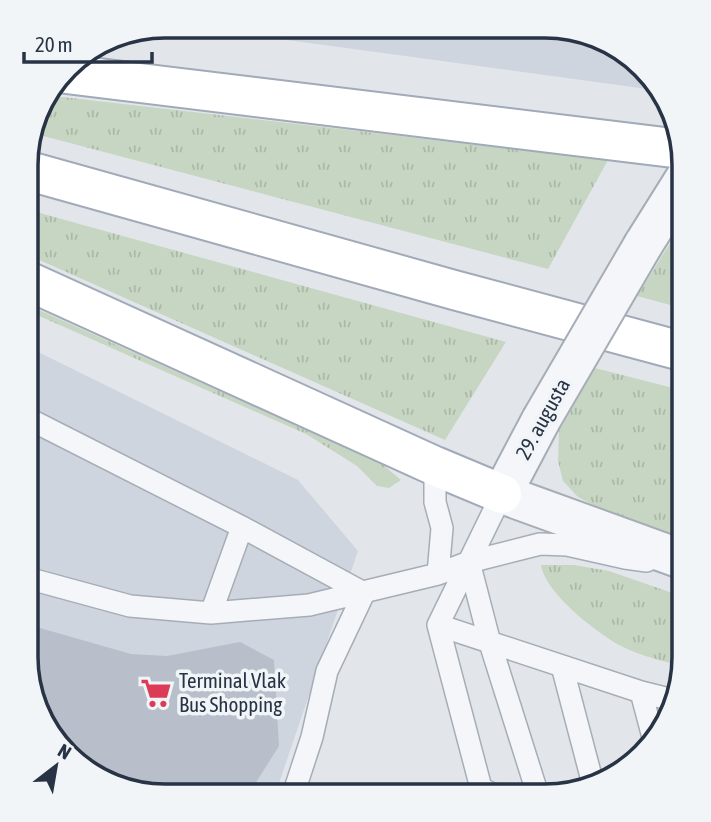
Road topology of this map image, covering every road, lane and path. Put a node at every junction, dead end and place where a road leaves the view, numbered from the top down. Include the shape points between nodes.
1 (77, 75) edge
2 (671, 148) edge
3 (38, 174) edge
4 (672, 199) edge
5 (38, 286) edge
6 (672, 349) edge
7 (38, 424) edge
8 (435, 466) junction
9 (502, 494) junction
10 (242, 527) junction
11 (672, 555) edge
12 (672, 559) edge
13 (469, 562) junction
14 (438, 574) junction
15 (38, 581) edge
16 (365, 593) junction
17 (211, 613) junction
18 (438, 625) junction
19 (490, 643) junction
20 (562, 666) junction
21 (641, 692) junction
22 (666, 698) edge
23 (650, 728) edge
24 (591, 775) edge
25 (297, 783) edge
26 (480, 783) edge
27 (534, 783) edge

1 - 2 main road
3 - 6 main road
4 - 9 street, 29. augusta, bridge
5 - 8 main road
7 - 10 lane
8 - 9 main road
8 - 14 lane via 435,502 442,528
9 - 11 street
9 - 13 lane
10 - 16 lane
10 - 17 lane
12 - 13 lane via 649,561 540,544
13 - 14 lane
13 - 18 lane
13 - 19 lane
14 - 16 lane
15 - 17 lane via 130,606
16 - 17 lane via 309,605
16 - 25 lane via 327,671
18 - 19 lane
18 - 26 lane
19 - 20 lane
19 - 27 lane
20 - 21 lane
20 - 24 lane
21 - 22 lane
21 - 23 lane

